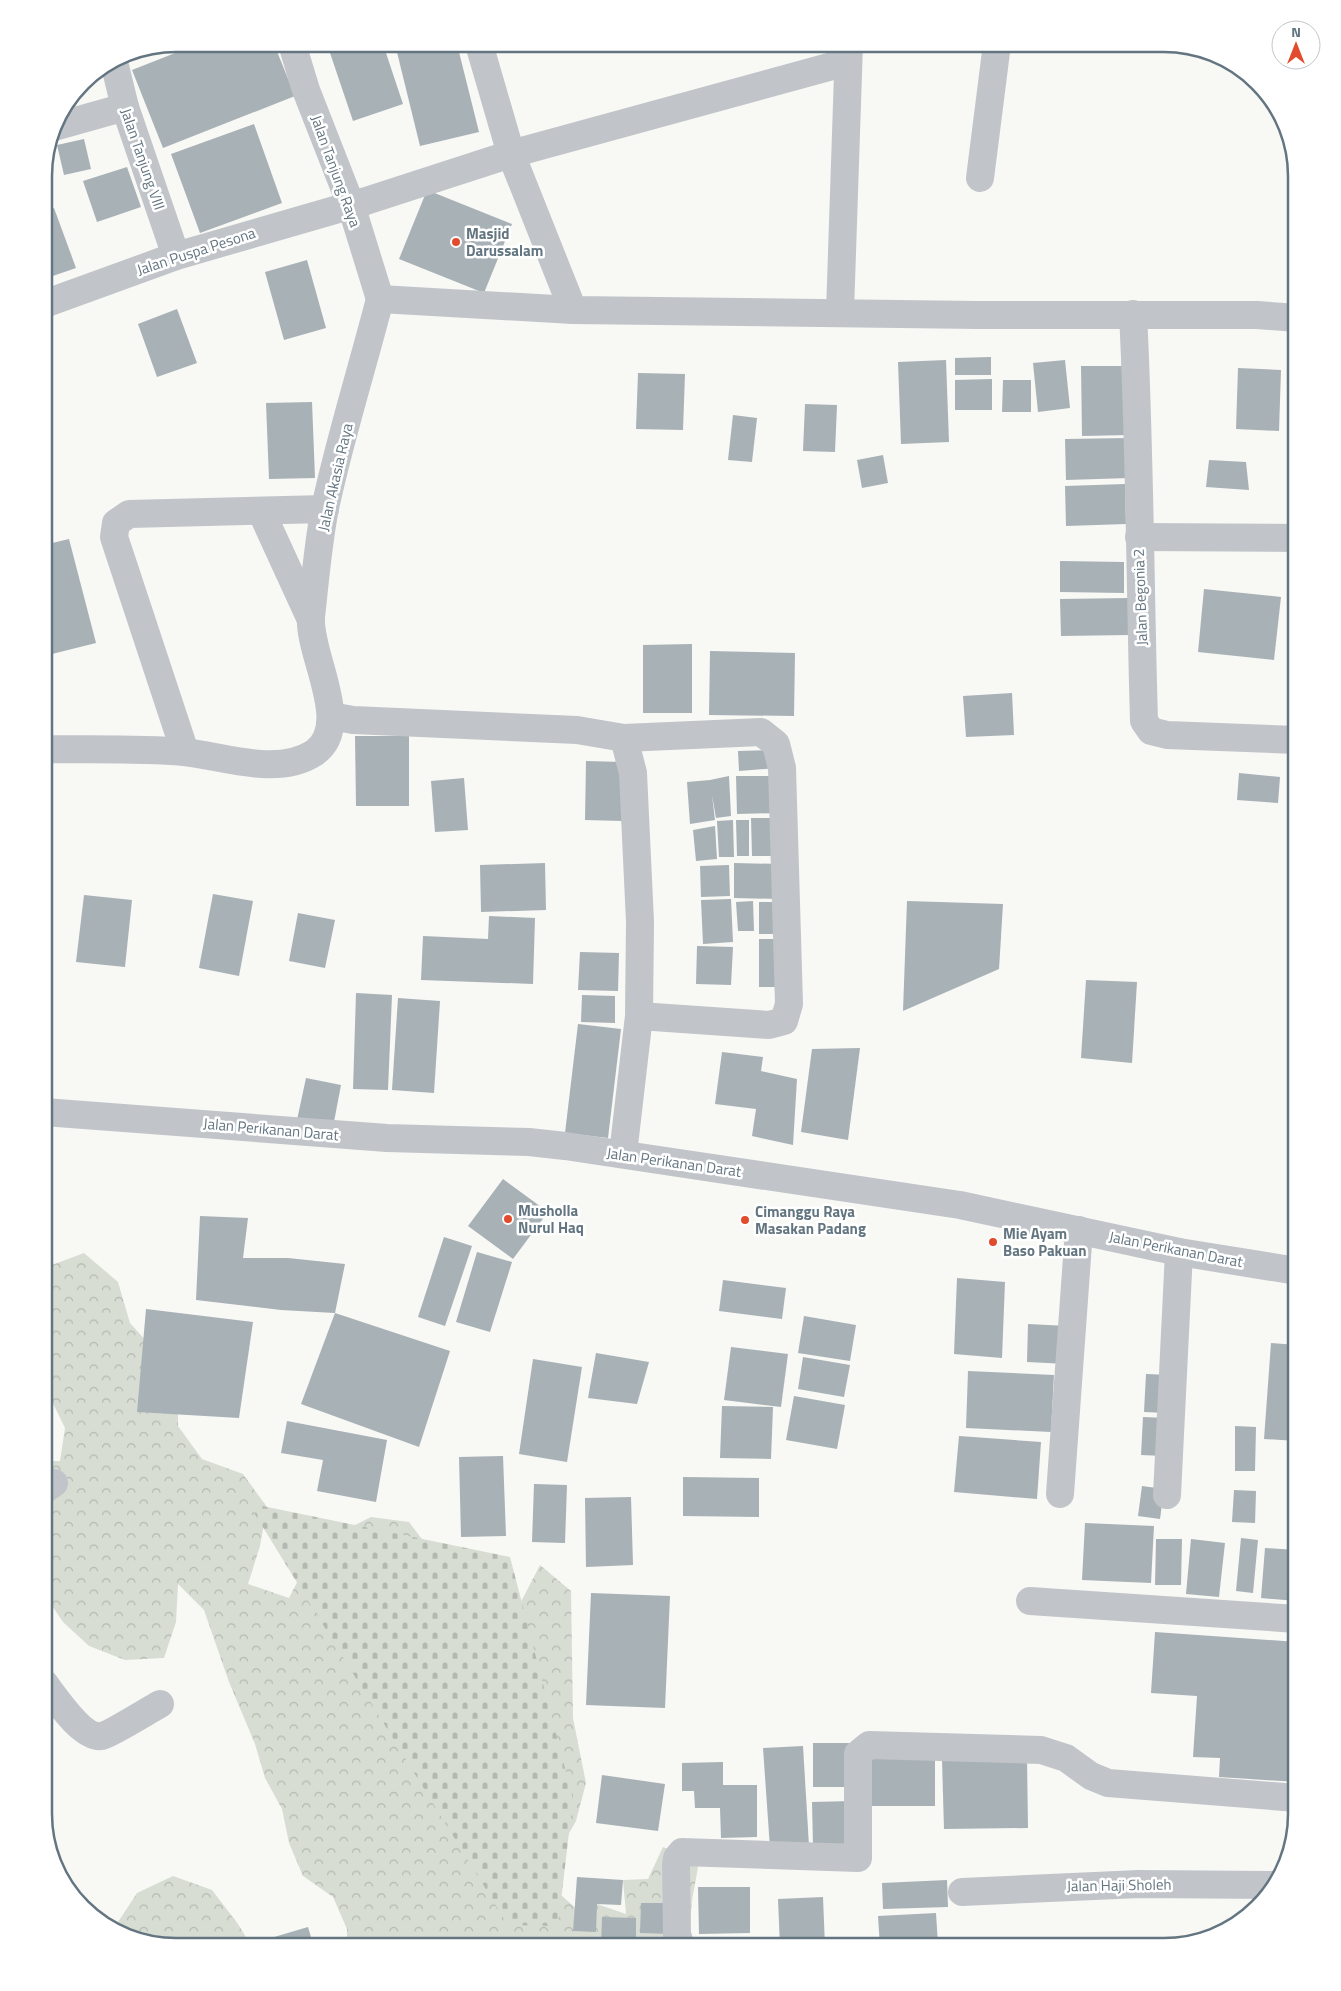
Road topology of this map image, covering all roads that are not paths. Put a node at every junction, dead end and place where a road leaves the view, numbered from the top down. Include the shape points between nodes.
1 (294, 52) edge
2 (481, 52) edge
3 (848, 53) edge
4 (996, 53) edge
5 (116, 68) edge
6 (125, 107) junction
7 (64, 124) edge
8 (510, 154) junction
9 (980, 178) dead end
10 (351, 205) junction
11 (176, 256) junction
12 (380, 299) junction
13 (53, 301) edge
14 (574, 310) junction
15 (840, 312) junction
16 (1132, 314) junction
17 (1288, 318) edge
18 (325, 509) junction
19 (262, 513) junction
20 (1139, 538) junction
21 (1288, 538) edge
22 (311, 620) junction
23 (331, 716) junction
24 (624, 738) junction
25 (1288, 740) edge
26 (53, 749) edge
27 (185, 752) junction
28 (639, 1016) junction
29 (52, 1113) edge
30 (623, 1154) junction
31 (1080, 1230) junction
32 (1179, 1252) junction
33 (1288, 1270) edge
34 (1060, 1494) dead end
35 (1167, 1495) dead end
36 (1030, 1601) dead end
37 (1288, 1618) edge
38 (52, 1693) edge
39 (160, 1704) dead end
40 (1288, 1797) edge
41 (1267, 1885) edge
42 (962, 1892) dead end
43 (678, 1939) edge

1 - 10 street, Jalan Tanjung Raya
2 - 8 street
3 - 8 street, Jalan Puspa Pesona
3 - 15 street
4 - 9 street
5 - 6 street, Jalan Tanjung VIII
6 - 7 street
6 - 11 street, Jalan Tanjung VIII
8 - 10 street, Jalan Puspa Pesona
8 - 14 street
10 - 11 street, Jalan Puspa Pesona
10 - 12 street, Jalan Tanjung Raya
11 - 13 street, Jalan Puspa Pesona
12 - 14 street
12 - 18 street, Jalan Akasia Raya
14 - 15 street
15 - 16 street
16 - 17 street
16 - 20 street, Jalan Begonia 2 via 1138,420
18 - 19 street
18 - 22 street, Jalan Akasia Raya
19 - 22 street
19 - 27 street via 129,514 116,523 114,538
20 - 21 street
20 - 25 street, Jalan Begonia 2 via 1144,721 1151,731 1167,735
22 - 23 street, Jalan Akasia Raya
23 - 24 street via 352,720 577,730
23 - 27 street via 326,742 313,754 292,762 231,761
24 - 28 street via 633,773 640,922
24 - 28 street via 761,732 776,744 782,768 790,1004 784,1021 769,1025
26 - 27 street
28 - 30 street
29 - 30 street, Jalan Perikanan Darat via 387,1138 529,1142
30 - 31 street, Jalan Perikanan Darat via 960,1205
31 - 32 street, Jalan Perikanan Darat
31 - 34 street
32 - 33 street, Jalan Perikanan Darat
32 - 35 street
36 - 37 street
38 - 39 street via 79,1726 89,1734 102,1736
40 - 43 street via 1108,1783 1090,1776 1066,1758 1041,1750 869,1745 858,1754 856,1769 858,1858 682,1852 676,1865
41 - 42 street, Jalan Haji Sholeh via 1139,1884

